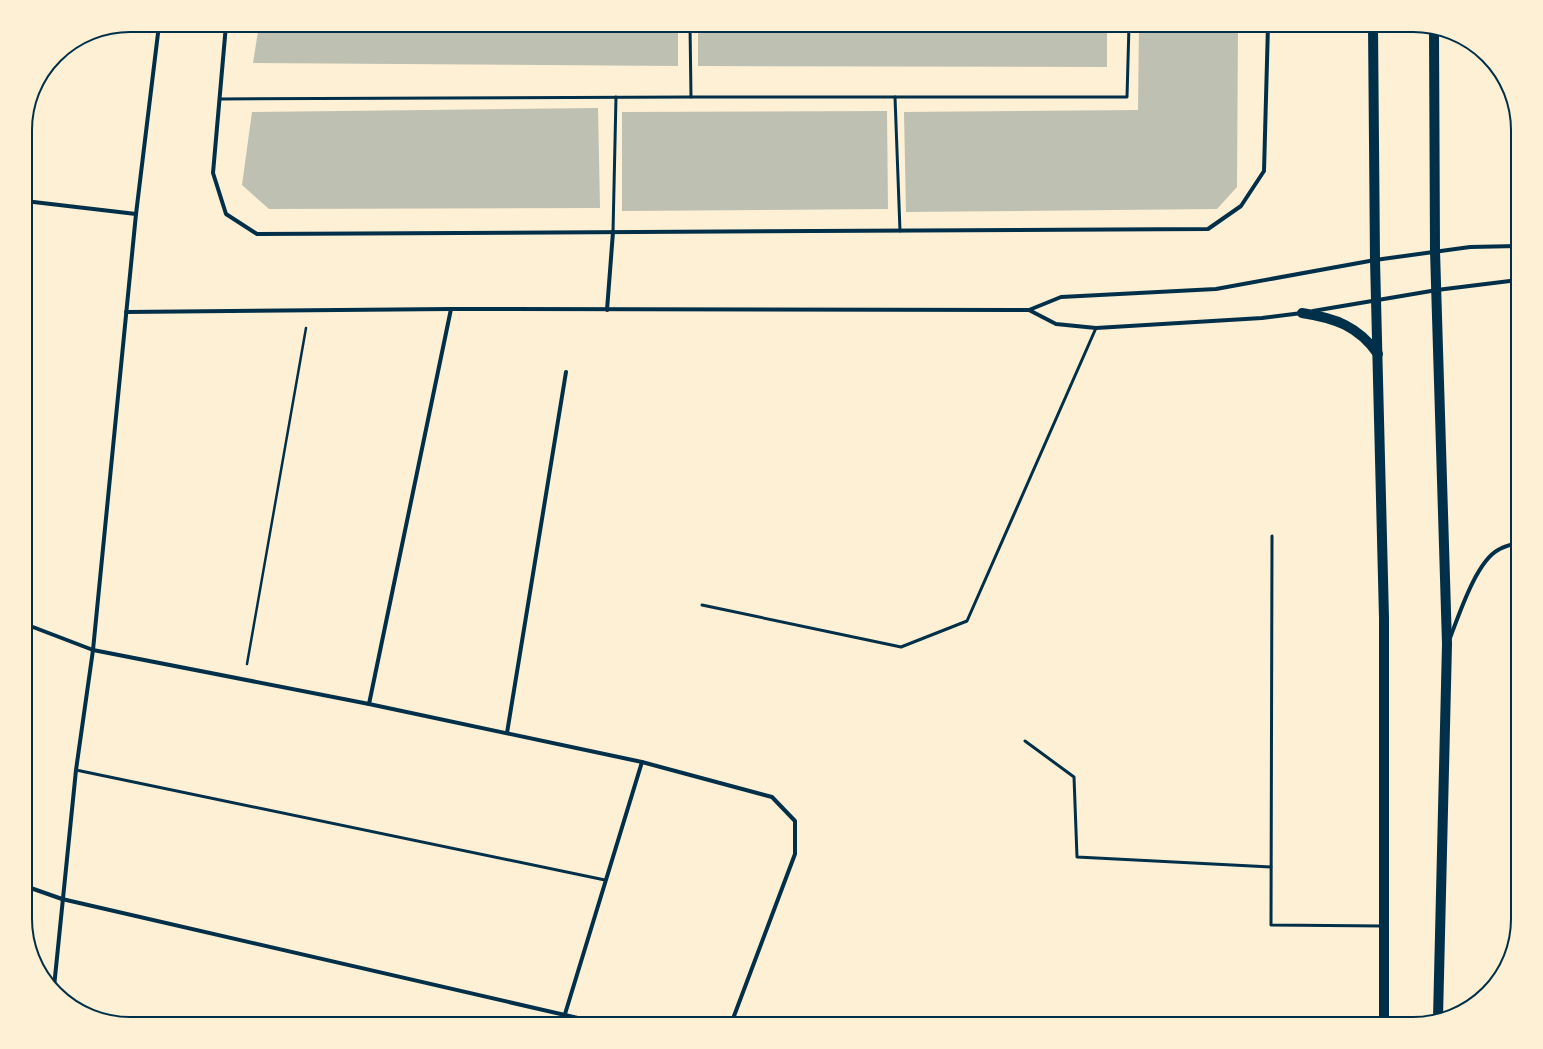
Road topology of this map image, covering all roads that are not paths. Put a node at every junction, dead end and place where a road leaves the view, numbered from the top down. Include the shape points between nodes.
1 (158, 32) edge
2 (225, 32) edge
3 (690, 32) edge
4 (1129, 32) edge
5 (1268, 32) edge
6 (1373, 32) edge
7 (1434, 35) edge
8 (691, 96) junction
9 (616, 97) junction
10 (896, 97) junction
11 (220, 99) junction
12 (32, 202) edge
13 (136, 214) junction
14 (900, 231) junction
15 (613, 232) junction
16 (1511, 246) edge
17 (1435, 252) junction
18 (1375, 260) junction
19 (1511, 281) edge
20 (1437, 290) junction
21 (1376, 300) junction
22 (450, 309) junction
23 (607, 310) junction
24 (1029, 310) junction
25 (126, 312) junction
26 (1302, 313) junction
27 (1096, 328) junction
28 (1378, 354) junction
29 (566, 372) dead end
30 (1272, 536) dead end
31 (1511, 545) edge
32 (702, 605) dead end
33 (32, 627) edge
34 (1447, 644) junction
35 (93, 650) junction
36 (369, 704) junction
37 (507, 734) junction
38 (1026, 741) dead end
39 (642, 762) junction
40 (76, 770) junction
41 (1272, 867) junction
42 (605, 880) junction
43 (32, 888) edge
44 (62, 899) junction
45 (1384, 926) junction
46 (55, 981) edge
47 (1438, 1013) edge
48 (565, 1014) junction
49 (577, 1017) edge
50 (734, 1017) edge
51 (1384, 1017) edge

1 - 13 street
2 - 11 street
3 - 8 lane
4 - 10 lane via 1127,97
5 - 14 street via 1264,171 1241,206 1208,229
6 - 18 main road
7 - 17 main road
8 - 9 lane
8 - 10 lane
9 - 11 lane
9 - 15 lane
10 - 14 lane
11 - 15 street via 213,173 226,214 257,234
12 - 13 street
13 - 25 street
14 - 15 street
15 - 23 street
16 - 17 street via 1470,247
17 - 18 street
17 - 20 main road
18 - 21 main road
18 - 24 street via 1216,289 1062,297
19 - 20 street
20 - 21 street
20 - 34 main road
21 - 26 street
21 - 28 main road
22 - 23 street
22 - 25 street
22 - 36 street
23 - 24 street
24 - 27 street via 1056,324
25 - 35 street
26 - 27 street via 1262,318
26 - 28 main road via 1332,319 1348,326 1363,336
27 - 32 lane via 967,621 901,647
28 - 45 main road via 1384,618
29 - 37 street
30 - 41 lane
31 - 34 street via 1497,550 1483,565
33 - 35 street
34 - 47 main road
35 - 36 street
35 - 40 street
36 - 37 street
37 - 39 street
38 - 41 lane via 1074,777 1077,857
39 - 42 street
39 - 50 street via 772,797 795,821 795,854
40 - 42 lane
40 - 44 street
41 - 45 lane via 1271,925
42 - 48 street
43 - 44 street
44 - 46 street
44 - 48 street
45 - 51 main road
48 - 49 street

